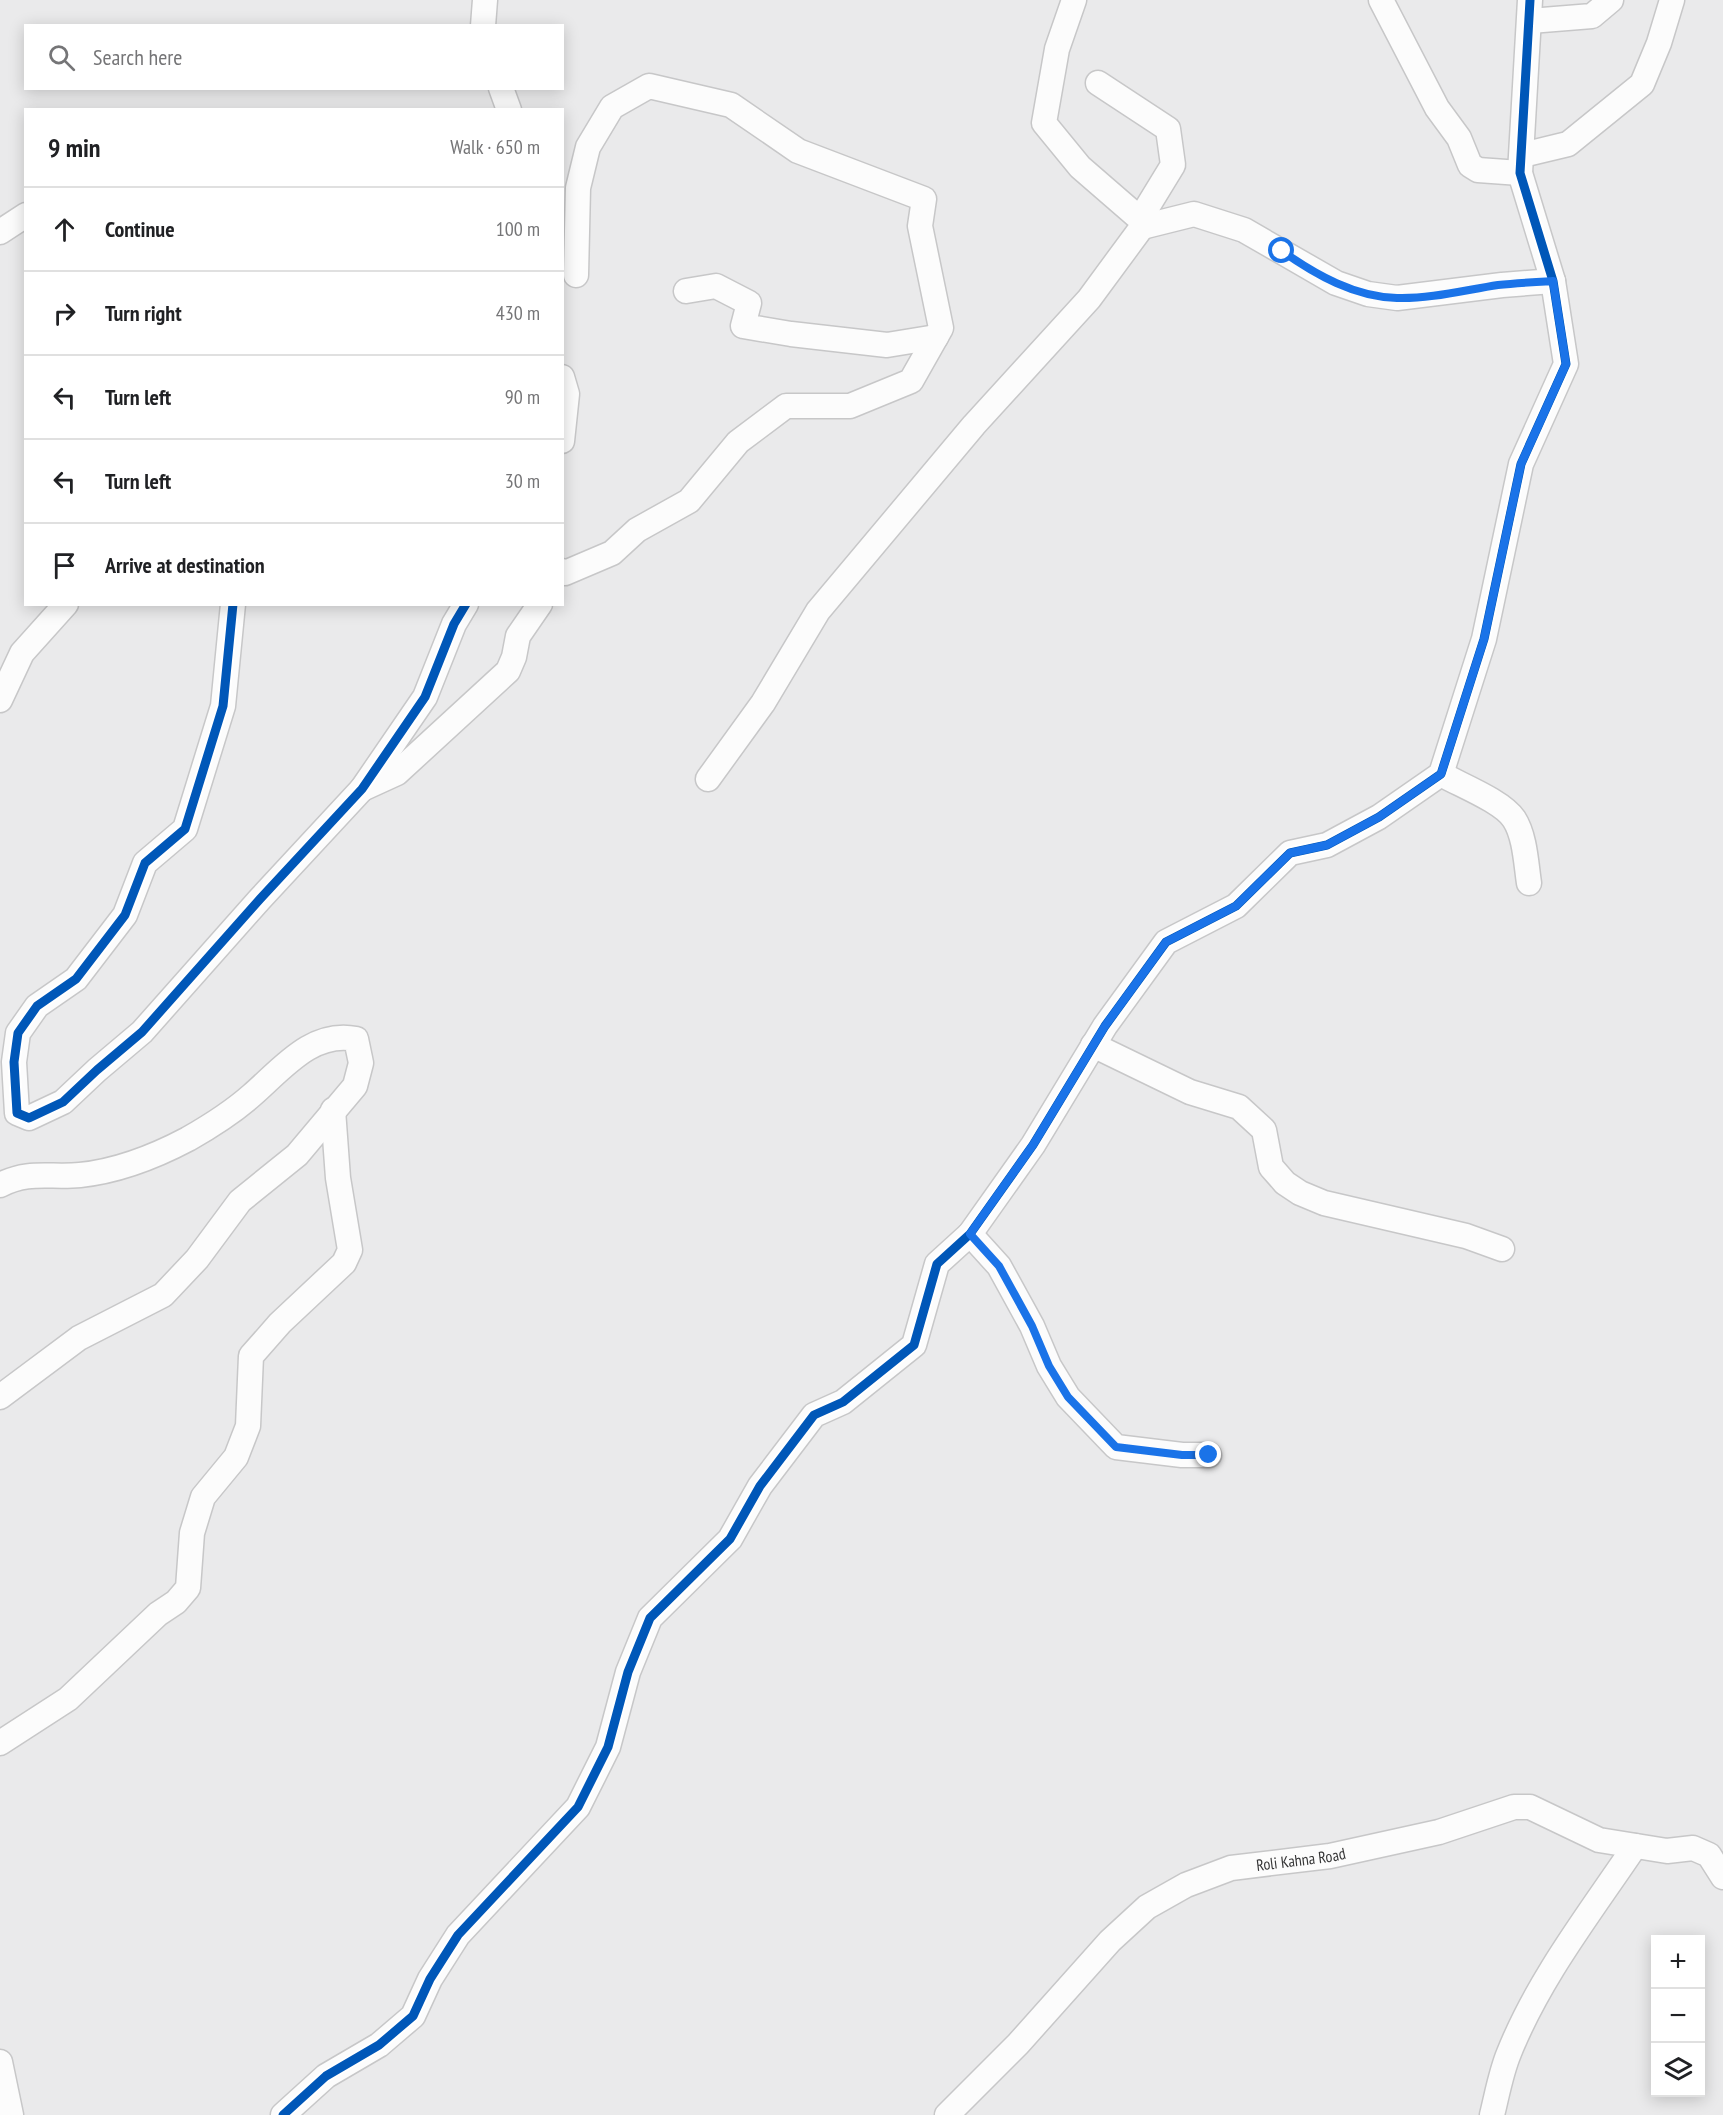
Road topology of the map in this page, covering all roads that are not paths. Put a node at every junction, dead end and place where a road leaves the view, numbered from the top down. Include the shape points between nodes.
1 (485, 0) edge
2 (1074, 0) edge
3 (1381, 0) edge
4 (1611, 0) edge
5 (1672, 0) edge
6 (1530, 11) edge
7 (483, 24) edge
8 (1098, 83) dead end
9 (502, 90) edge
10 (508, 108) edge
11 (1521, 164) junction
12 (24, 215) edge
13 (1141, 223) junction
14 (0, 232) edge
15 (576, 275) dead end
16 (1553, 281) junction
17 (686, 291) dead end
18 (936, 337) junction
19 (564, 384) edge
20 (564, 422) edge
21 (564, 573) edge
22 (64, 606) edge
23 (233, 606) edge
24 (465, 606) edge
25 (539, 606) edge
26 (0, 700) edge
27 (1441, 774) junction
28 (708, 779) dead end
29 (362, 789) junction
30 (1529, 883) dead end
31 (1093, 1045) junction
32 (333, 1110) junction
33 (9, 1115) edge
34 (0, 1185) edge
35 (970, 1234) junction
36 (1502, 1249) dead end
37 (0, 1397) edge
38 (1209, 1455) dead end
39 (0, 1743) edge
40 (1635, 1846) junction
41 (1723, 1876) edge
42 (0, 2062) edge
43 (11, 2115) edge
44 (283, 2115) edge
45 (947, 2115) edge
46 (1492, 2115) edge

1 - 7 street
2 - 13 street via 1057,49 1044,123 1080,167
3 - 11 street via 1437,108 1459,138 1470,165 1478,170
4 - 6 street via 1592,16
5 - 11 street via 1642,84 1568,144
6 - 11 street
8 - 13 street via 1168,129 1173,165
9 - 10 street
11 - 16 street
12 - 14 street
13 - 16 street via 1194,214 1244,230 1336,283 1368,294 1397,298
13 - 28 street via 1089,299 974,425 818,611 763,703
15 - 18 street via 578,188 588,147 612,107 649,86 731,105 798,151 924,200 920,226 941,328
16 - 27 street via 1566,364 1521,464 1484,639
17 - 18 street via 716,286 749,303 743,326 887,345
18 - 21 street via 911,381 850,406 786,406 738,442 689,501 637,530 612,553
19 - 20 street
22 - 26 street via 22,653
23 - 33 street via 223,706 185,829 145,863 124,915 76,979 37,1006 18,1033
24 - 29 street via 425,697
25 - 29 street via 518,636 508,671 398,773
27 - 30 street via 1502,807 1514,818
27 - 31 street via 1379,817 1327,845 1290,853 1236,906 1166,942
29 - 33 street via 142,1032 63,1102 29,1118
31 - 35 street via 1033,1145
31 - 36 street via 1190,1092 1239,1107 1264,1130 1271,1167 1300,1193 1324,1203 1466,1236
32 - 34 street via 355,1086 361,1063 356,1039 340,1035 287,1061 252,1096 189,1138 128,1166 80,1175 17,1176
32 - 37 street via 297,1155 240,1201 197,1259 163,1294 79,1338
32 - 39 street via 338,1178 350,1250 344,1263 251,1356 248,1426 236,1457 203,1497 192,1533 188,1588 68,1699
35 - 38 street via 999,1266 1068,1397 1116,1447
35 - 44 street via 937,1264 914,1345 843,1402 814,1415 760,1486 730,1539 650,1618 628,1672 608,1747 578,1807 458,1935 430,1979 413,2016 379,2045 326,2076
40 - 41 street, Roli Kahna Road via 1667,1851 1693,1848 1709,1855
40 - 45 street, Roli Kahna Road via 1599,1840 1530,1807 1514,1807 1439,1832 1330,1856 1231,1868 1197,1881 1147,1907 1110,1941 1018,2044
40 - 46 street via 1527,2012 1508,2055
42 - 43 street

